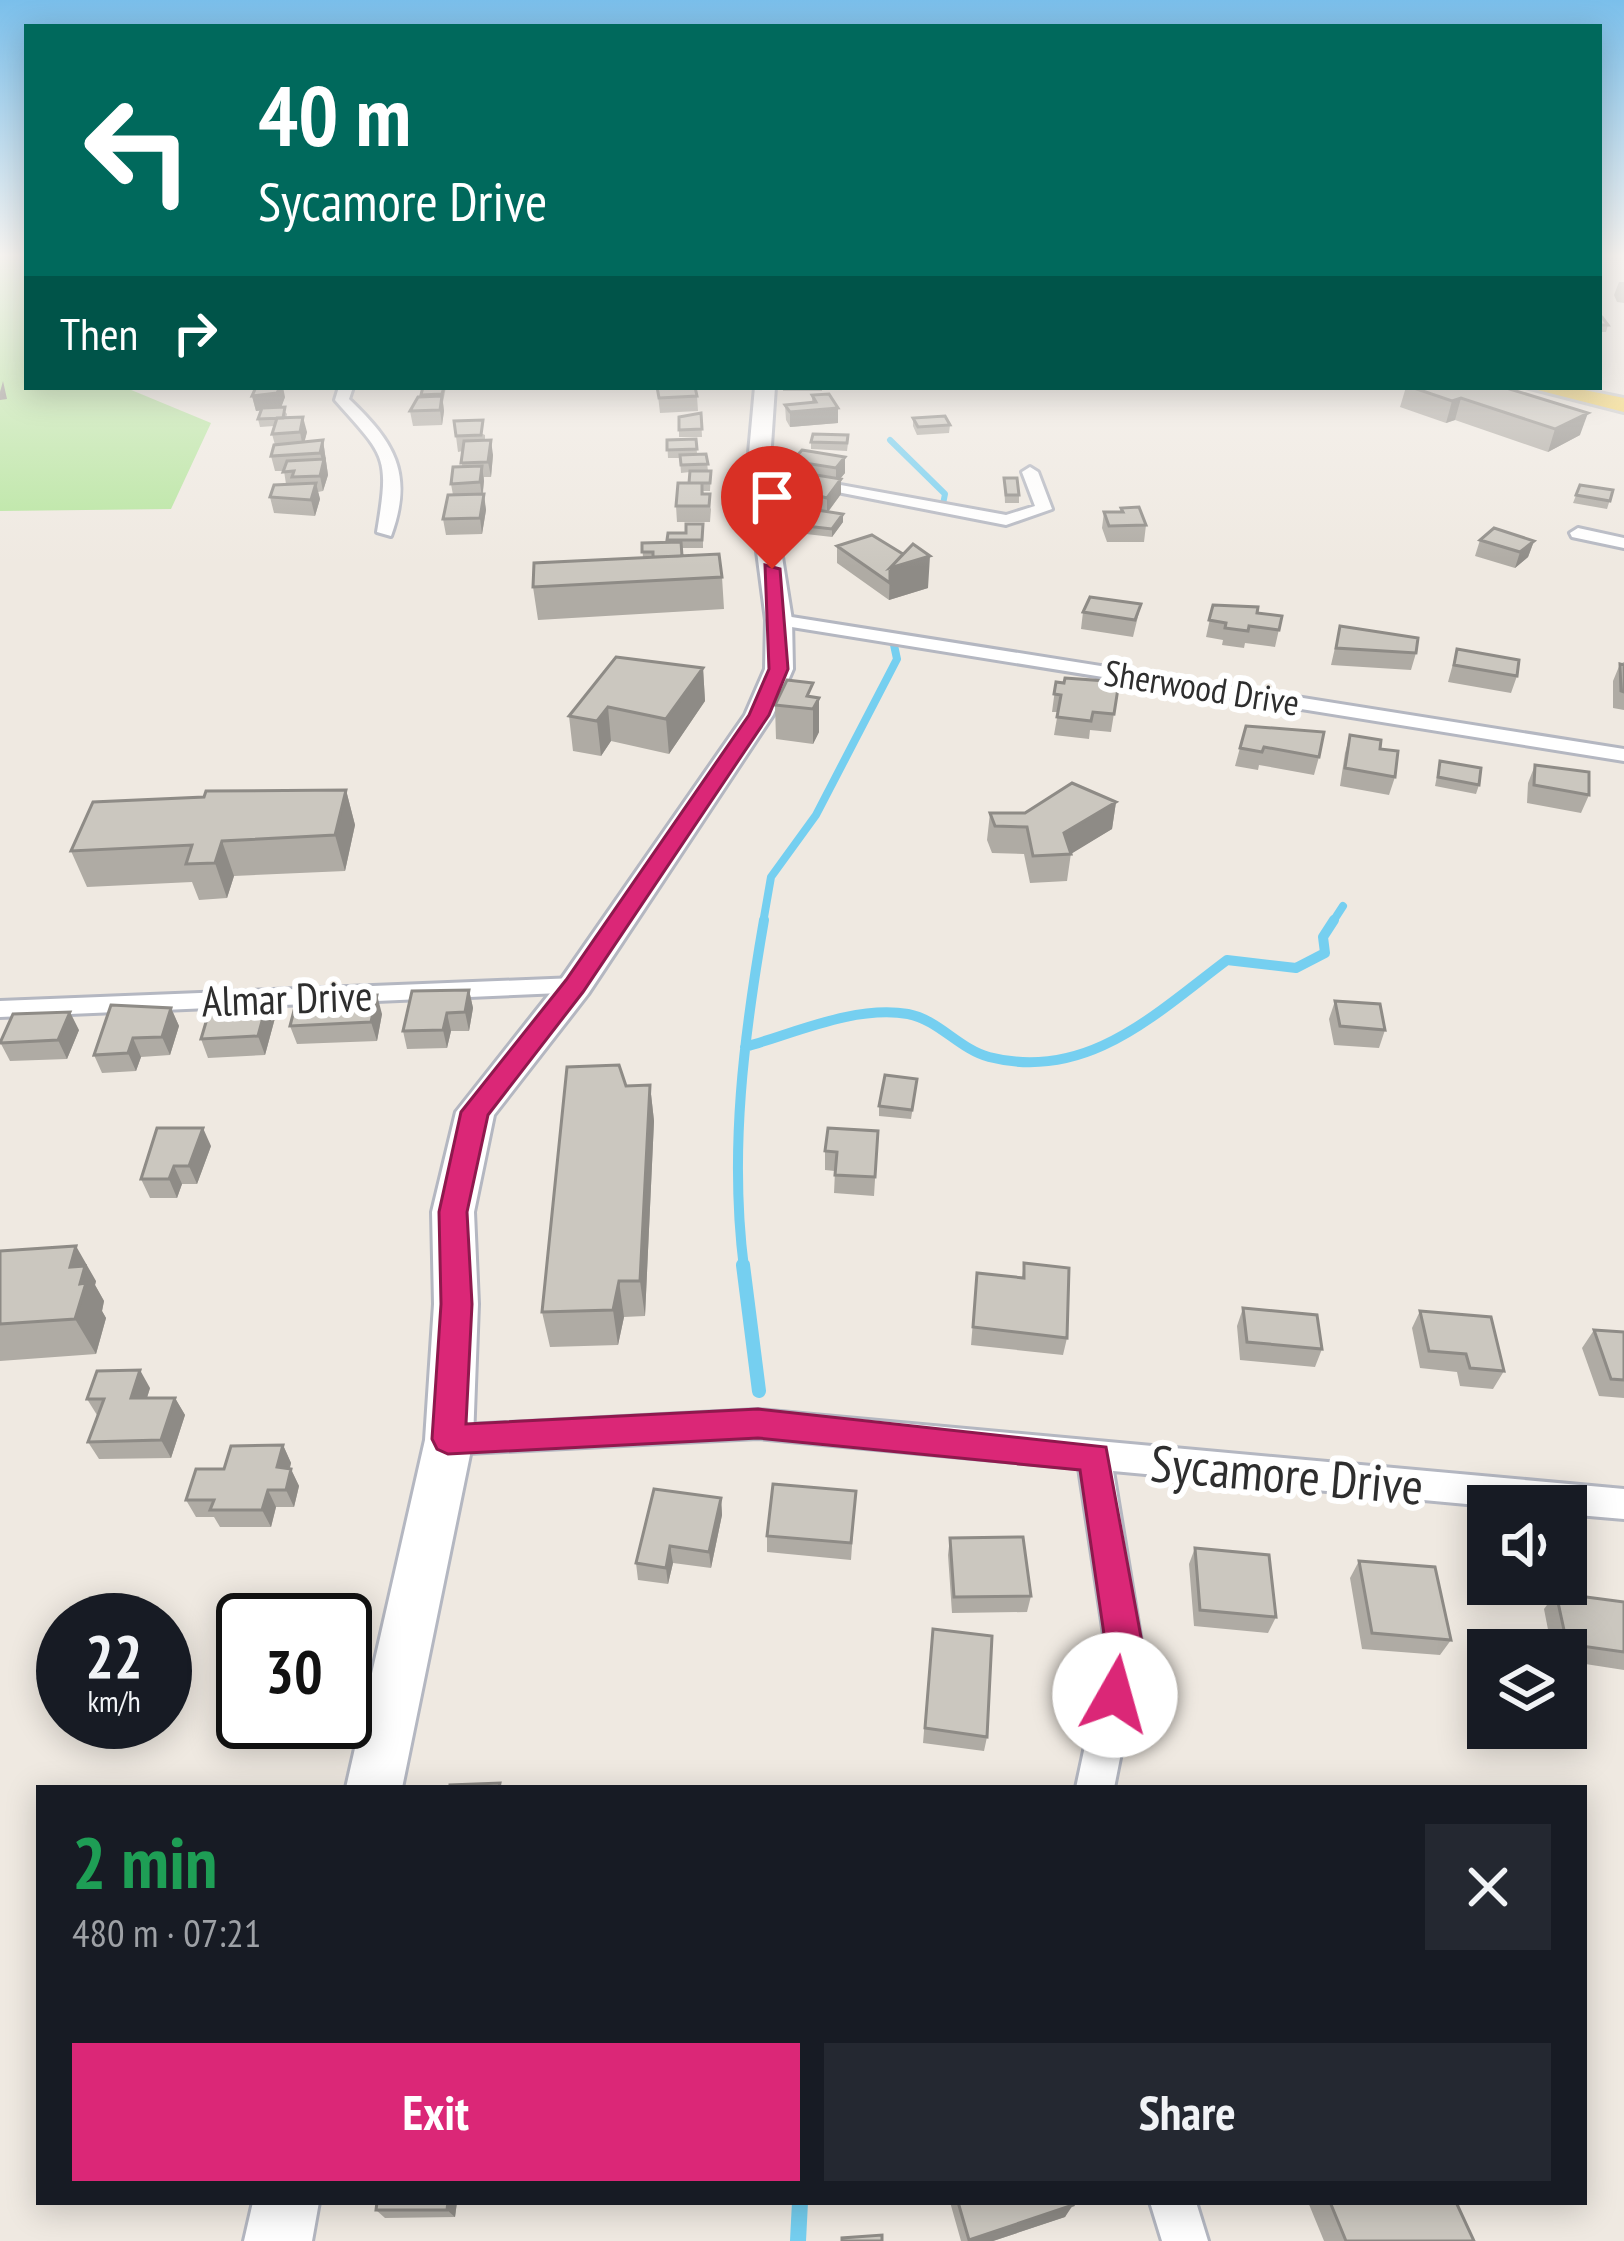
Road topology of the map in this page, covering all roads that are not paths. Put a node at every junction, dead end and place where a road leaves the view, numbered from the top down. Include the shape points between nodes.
1 (345, 390) edge
2 (765, 390) edge
3 (1552, 390) edge
4 (1624, 405) edge
5 (1030, 472) dead end
6 (758, 475) junction
7 (385, 532) dead end
8 (1578, 533) dead end
9 (1624, 543) edge
10 (779, 620) junction
11 (1624, 755) edge
12 (574, 986) junction
13 (0, 1009) edge
14 (448, 1439) junction
15 (1094, 1457) junction
16 (1624, 1504) edge
17 (375, 1785) edge
18 (1096, 1785) edge
19 (285, 2205) edge
20 (1174, 2205) edge
21 (278, 2241) edge
22 (1185, 2241) edge

1 - 7 street via 342,400 393,454
2 - 6 main road
3 - 4 main road
5 - 6 street via 1044,509 1006,520
6 - 10 main road
8 - 9 street
10 - 11 street, Sherwood Drive
10 - 12 main road via 779,669 759,715
12 - 13 street, Almar Drive
12 - 14 main road via 475,1112 463,1148 453,1212
14 - 15 street, Sycamore Drive via 758,1424
14 - 17 main road
15 - 16 street, Sycamore Drive
15 - 18 street via 1124,1648
19 - 21 main road
20 - 22 street

